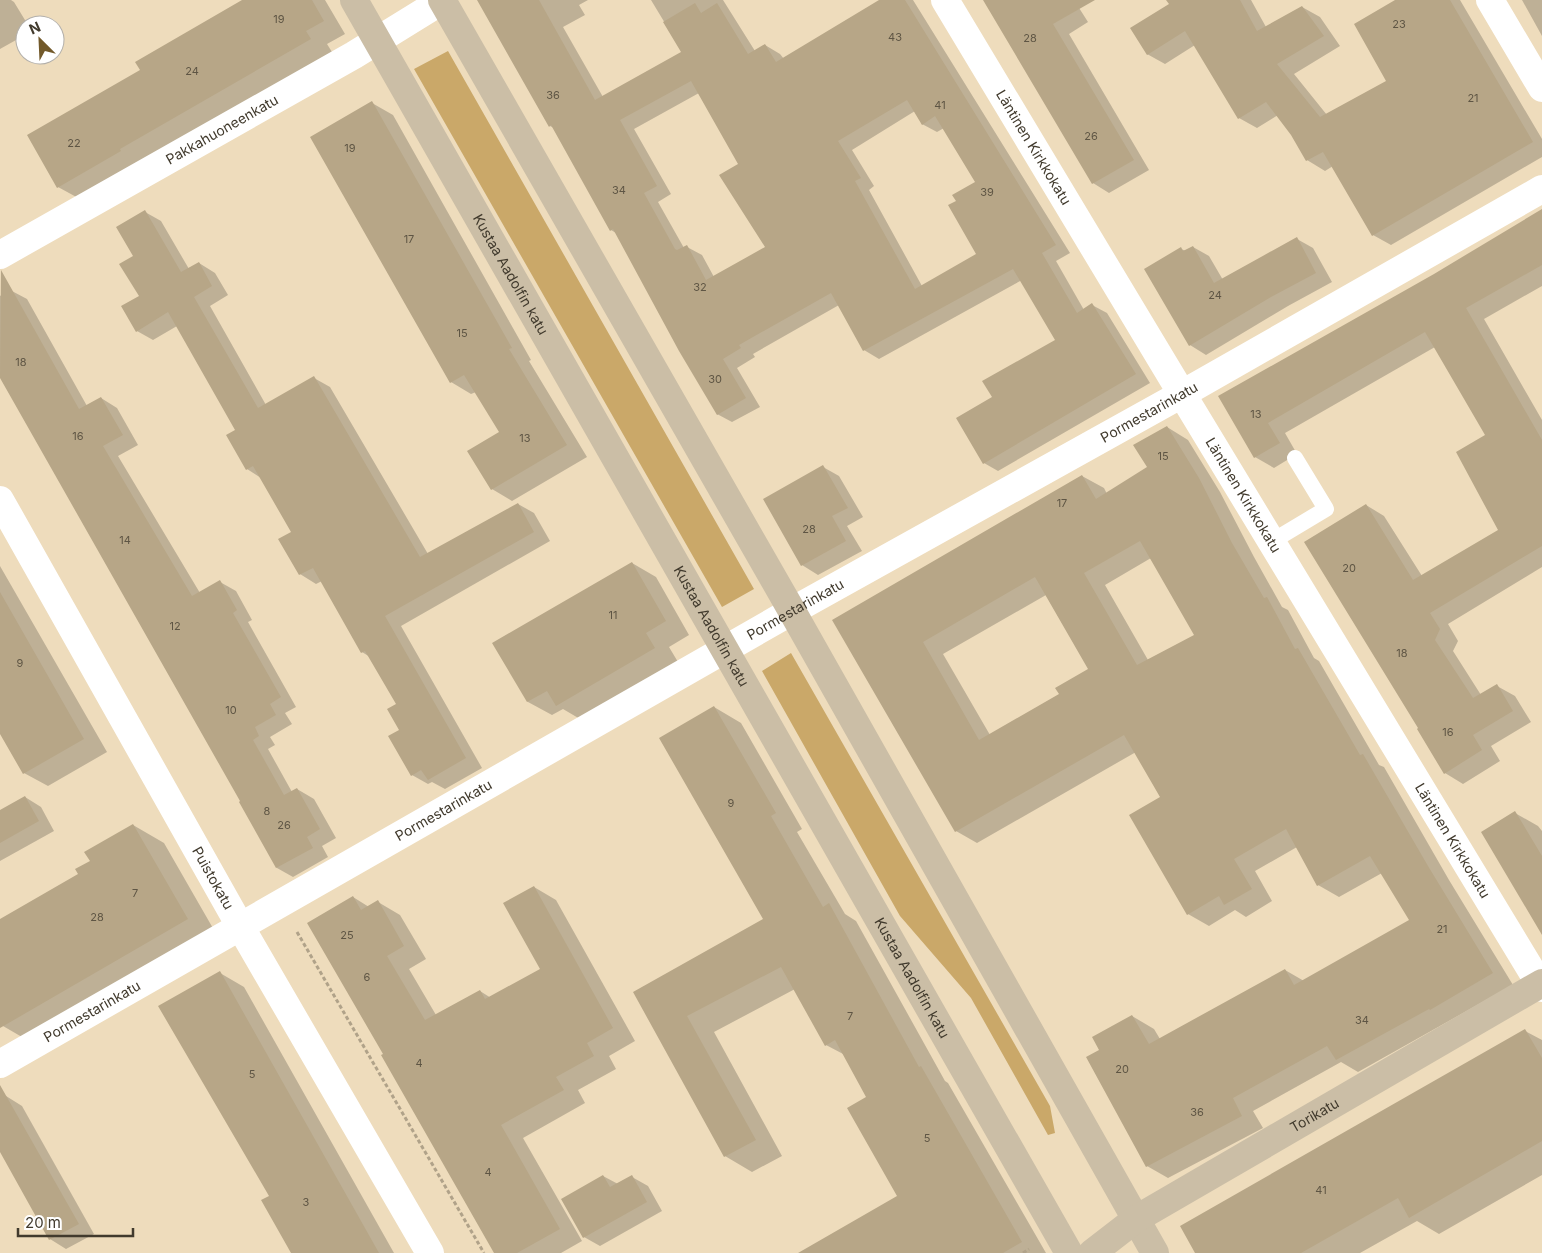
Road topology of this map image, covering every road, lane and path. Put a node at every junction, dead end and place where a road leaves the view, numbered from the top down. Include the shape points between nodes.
1 (354, 0) edge
2 (442, 0) edge
3 (945, 0) edge
4 (1490, 0) edge
5 (377, 40) junction
6 (1542, 88) edge
7 (1542, 188) edge
8 (0, 256) edge
9 (1182, 394) junction
10 (1295, 458) dead end
11 (0, 500) edge
12 (1271, 542) junction
13 (792, 611) junction
14 (724, 650) junction
15 (281, 904) junction
16 (240, 926) junction
17 (1541, 985) edge
18 (0, 1064) edge
19 (1136, 1219) junction
20 (430, 1253) edge
21 (484, 1253) edge
22 (1069, 1253) edge
23 (1092, 1253) edge
24 (1155, 1253) edge

1 - 5 main road, Kustaa Aadolfin katu
2 - 5 street, Pakkahuoneenkatu
2 - 13 main road
3 - 9 street, Läntinen Kirkkokatu
4 - 6 street
5 - 8 street, Pakkahuoneenkatu
5 - 14 main road, Kustaa Aadolfin katu
7 - 9 street, Pormestarinkatu
9 - 12 street, Läntinen Kirkkokatu
9 - 13 street, Pormestarinkatu
10 - 12 lane via 1326,509
11 - 16 street, Puistokatu
12 - 17 street, Läntinen Kirkkokatu
13 - 14 street, Pormestarinkatu
13 - 19 main road
14 - 15 street, Pormestarinkatu
14 - 22 main road, Kustaa Aadolfin katu
15 - 16 street, Pormestarinkatu
15 - 21 path
16 - 18 street, Pormestarinkatu
16 - 20 street, Puistokatu
17 - 19 main road, Torikatu
19 - 23 main road, Torikatu
19 - 24 main road

